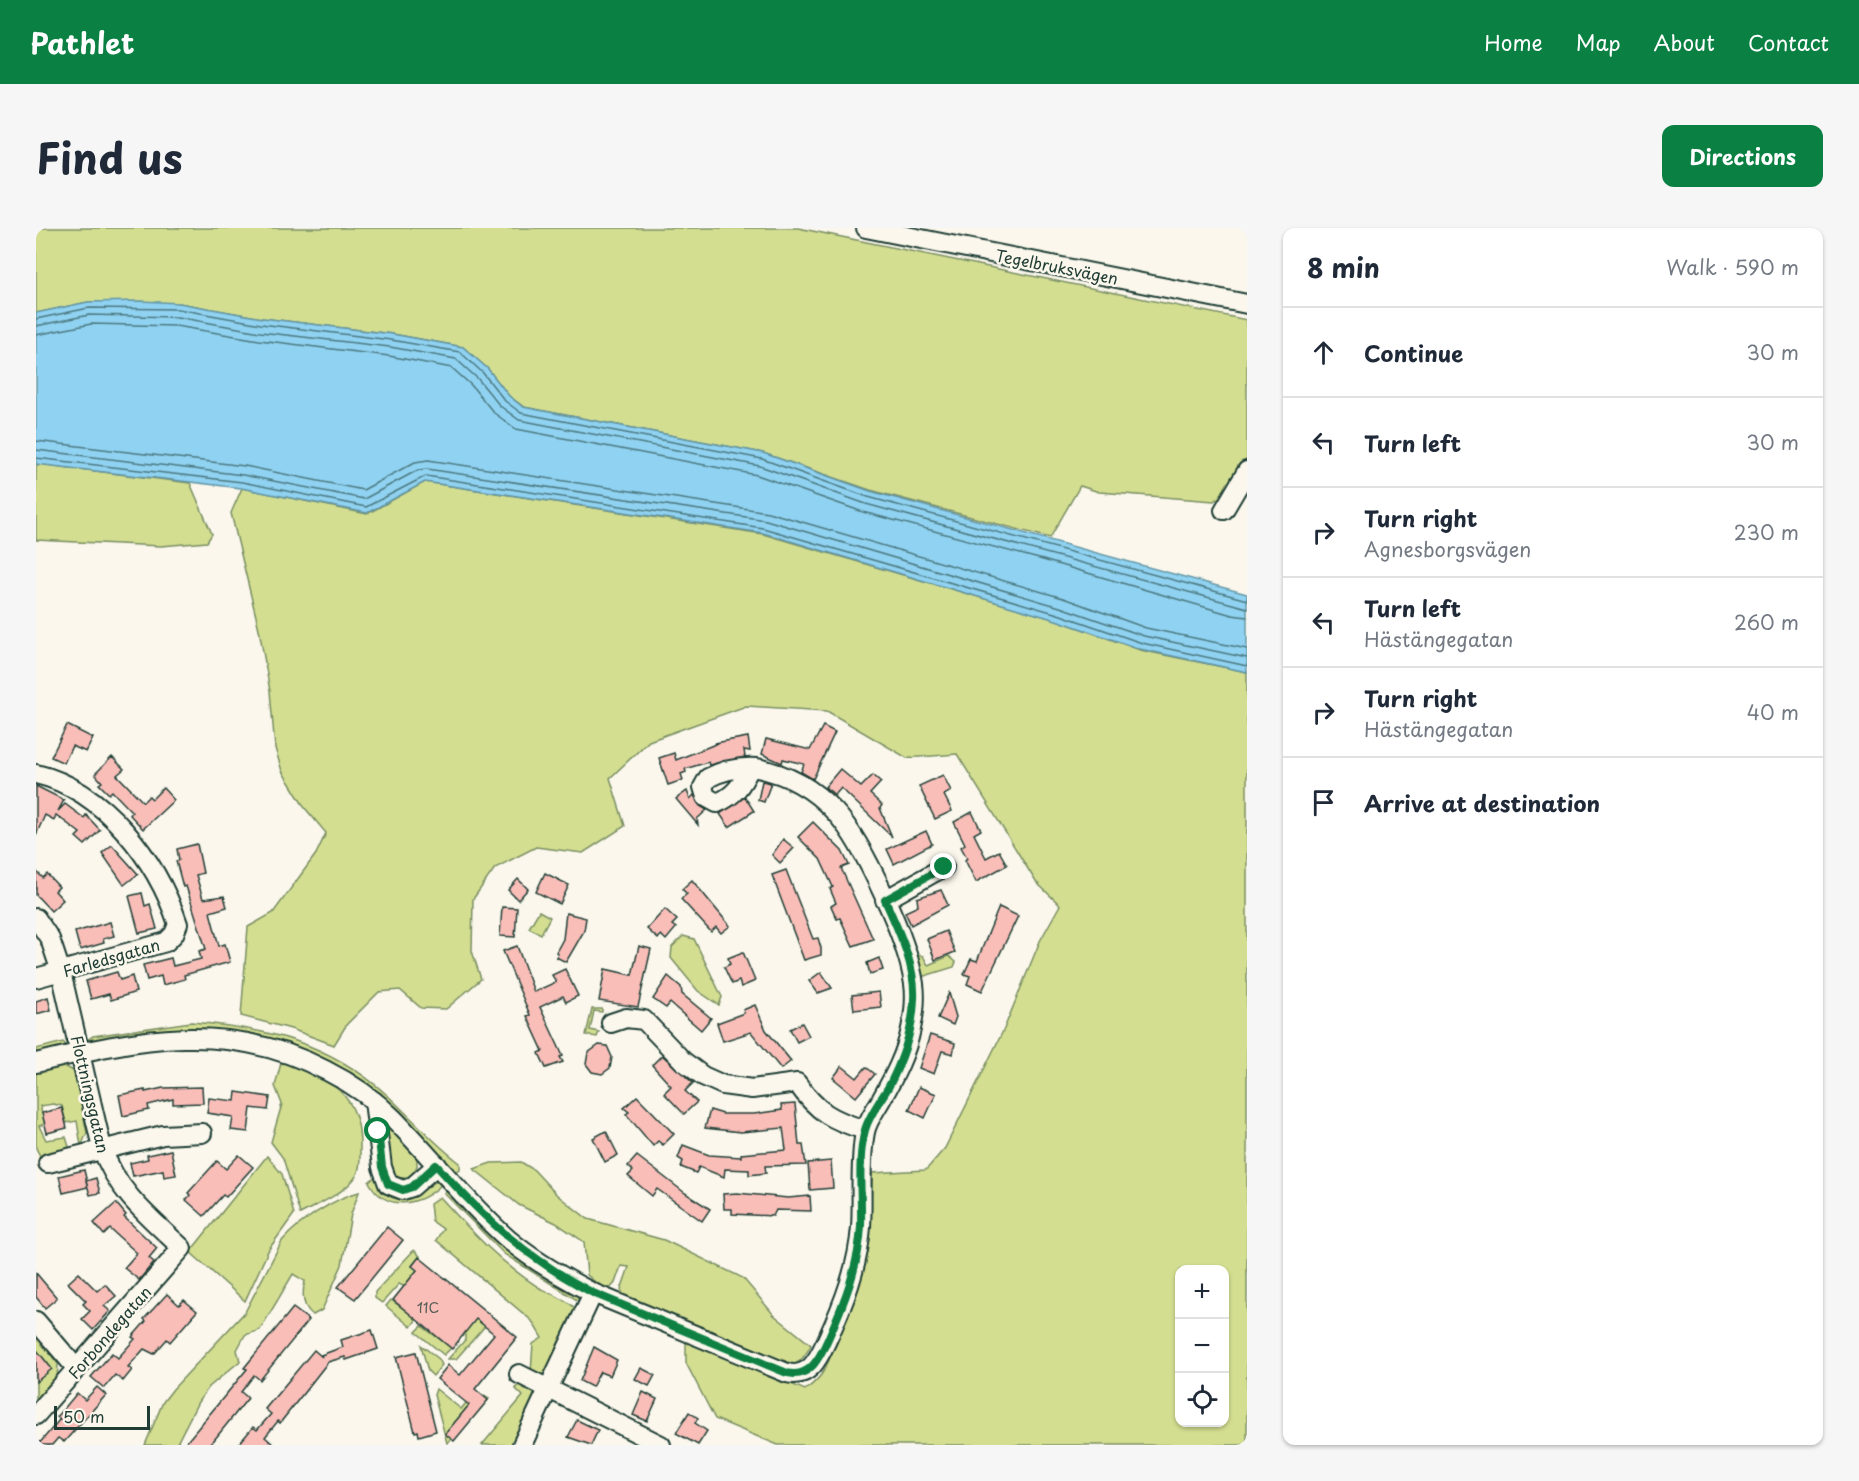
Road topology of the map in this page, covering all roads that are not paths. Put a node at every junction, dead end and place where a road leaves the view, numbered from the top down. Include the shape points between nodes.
1 (866, 228) edge
2 (1247, 304) edge
3 (1247, 471) edge
4 (1224, 510) dead end
5 (750, 768) dead end
6 (36, 774) edge
7 (944, 867) dead end
8 (885, 900) junction
9 (36, 918) edge
10 (61, 972) junction
11 (36, 978) edge
12 (611, 1023) dead end
13 (81, 1052) junction
14 (36, 1063) edge
15 (374, 1101) junction
16 (865, 1130) junction
17 (202, 1133) dead end
18 (102, 1148) junction
19 (48, 1163) dead end
20 (436, 1165) junction
21 (182, 1248) joint
22 (593, 1293) junction
23 (36, 1321) edge
24 (76, 1369) junction
25 (519, 1374) dead end
26 (549, 1389) junction
27 (36, 1415) edge
28 (522, 1445) edge
29 (661, 1445) edge

1 - 2 street, Tegelbruksvägen
3 - 4 street
5 - 8 street via 776,773 813,792 843,821
6 - 10 street, Farledsgatan via 79,792 125,833 157,874 177,924 166,942
7 - 8 street
8 - 16 street via 906,952 914,983 914,1006 902,1059
9 - 10 street, Flottningsgatan via 50,939
10 - 11 street, Farledsgatan
10 - 13 street, Flottningsgatan
12 - 16 street via 626,1018 644,1020 683,1061 723,1085 752,1089 797,1083 818,1109
13 - 14 street
13 - 15 street via 168,1037 246,1041 310,1062
13 - 18 street, Flottningsgatan
15 - 20 street
15 - 20 street via 382,1167 388,1184 403,1190 412,1187
16 - 22 street via 861,1229 851,1282 824,1348 806,1372 787,1373
17 - 18 street via 163,1135
18 - 19 street
18 - 21 street, Flottningsgatan via 112,1174 126,1194
20 - 22 street via 509,1240
21 - 24 street, Forbondegatan
22 - 26 street
23 - 24 street
24 - 27 street, Forbondegatan
25 - 26 street
26 - 28 street
26 - 29 street

